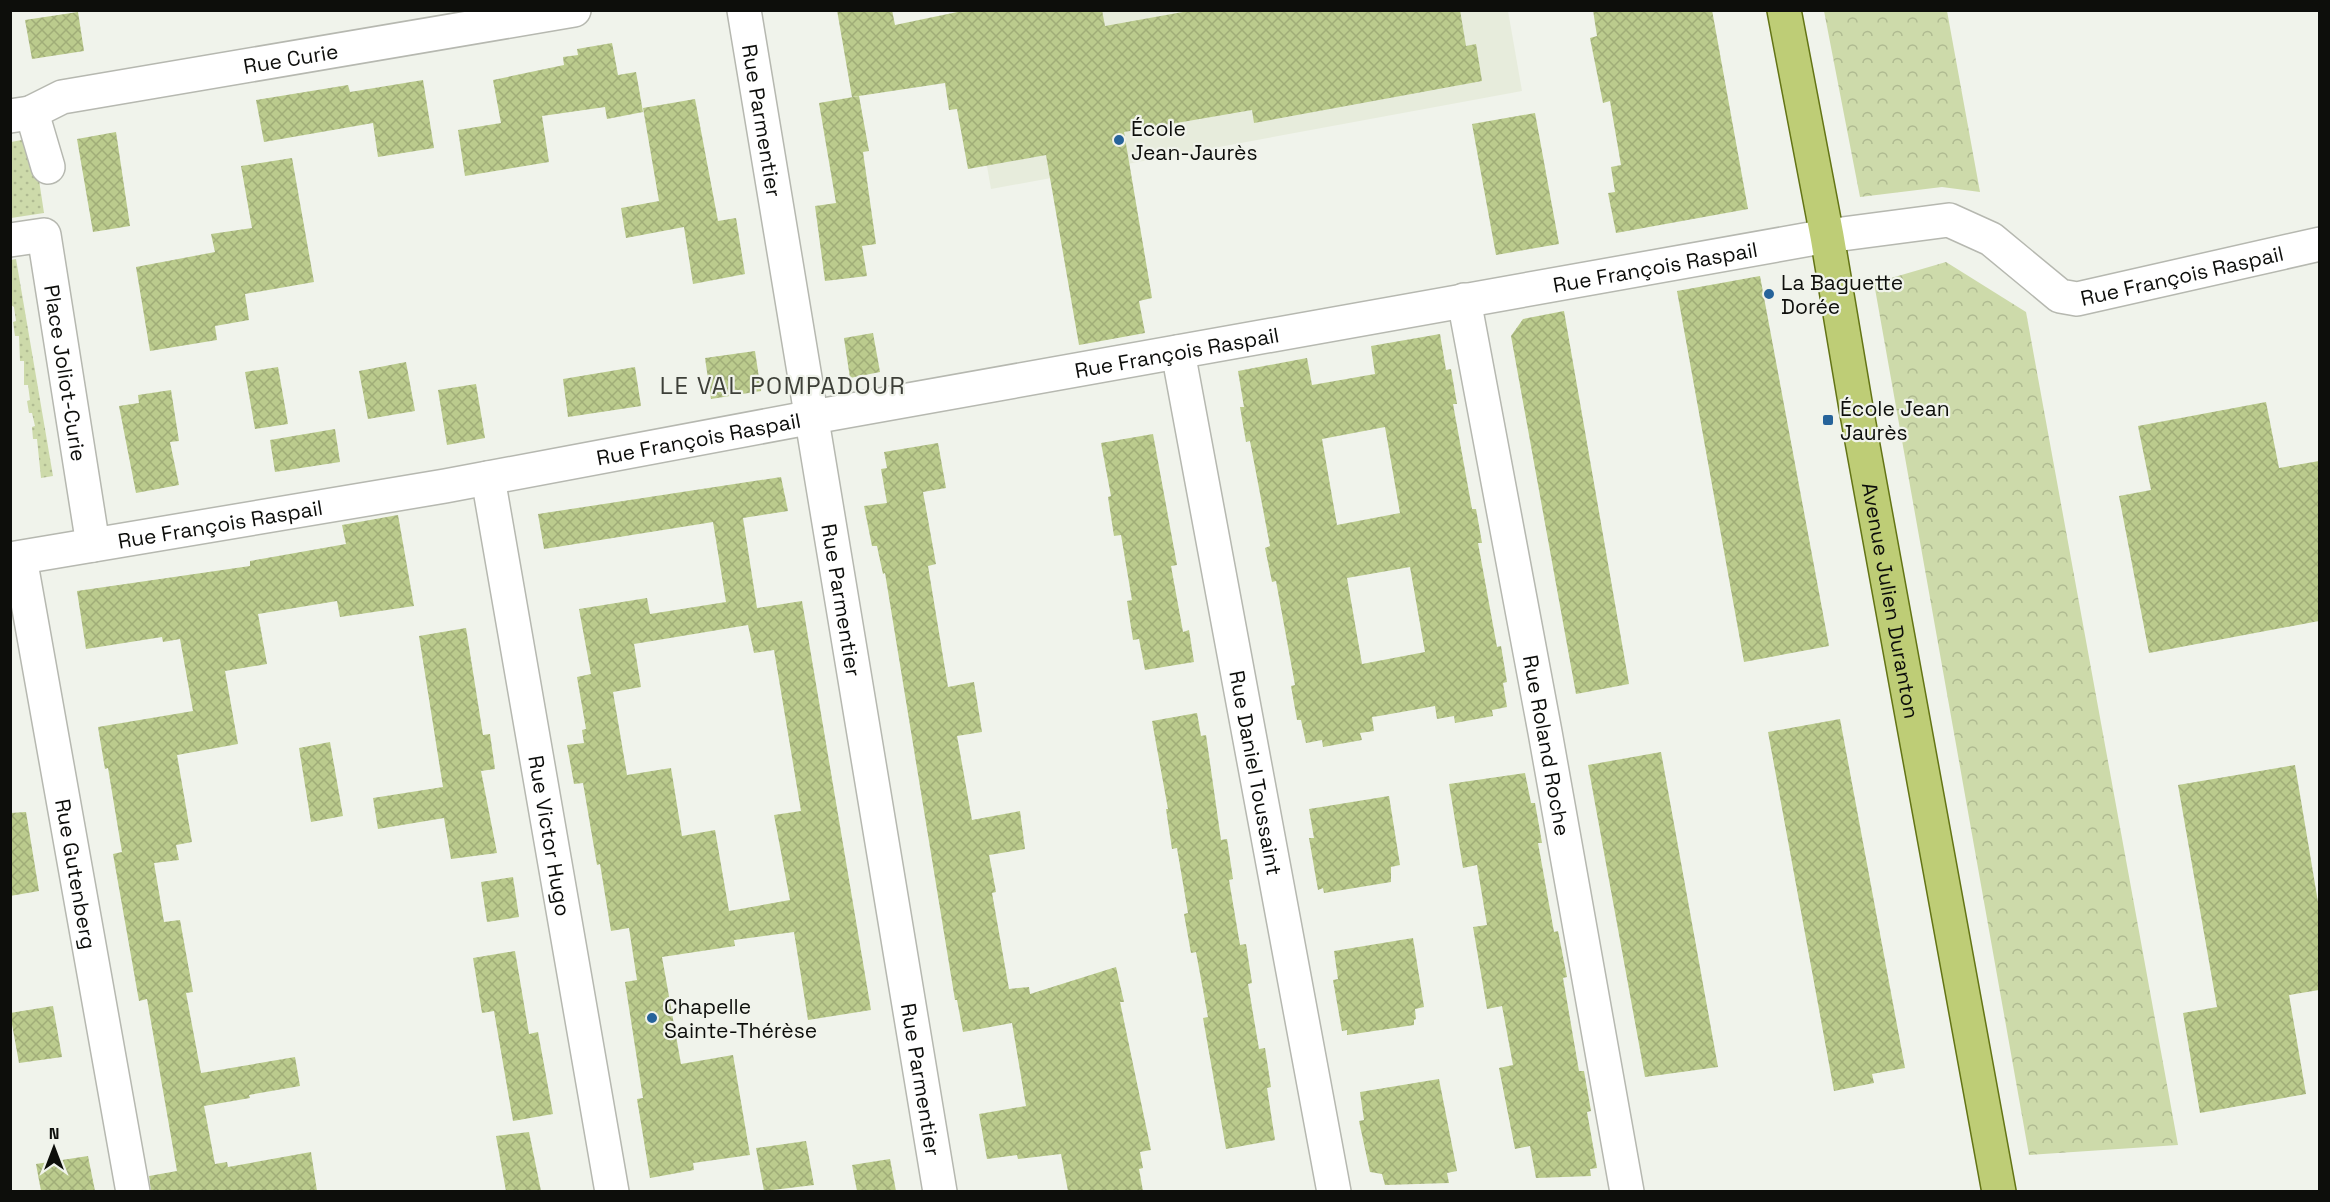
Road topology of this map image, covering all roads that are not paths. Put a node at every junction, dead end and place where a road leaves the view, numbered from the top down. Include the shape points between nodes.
1 (574, 10) edge
2 (744, 10) edge
3 (1784, 10) edge
4 (20, 114) edge
5 (48, 166) dead end
6 (1827, 236) junction
7 (10, 240) edge
8 (2319, 244) edge
9 (1464, 300) junction
10 (1178, 352) junction
11 (813, 417) junction
12 (488, 478) junction
13 (93, 545) junction
14 (15, 558) edge
15 (134, 1191) edge
16 (612, 1191) edge
17 (940, 1191) edge
18 (1334, 1191) edge
19 (1627, 1191) edge
20 (1999, 1191) edge

1 - 4 street, Rue Curie via 62,97
2 - 11 street, Rue Parmentier
3 - 6 main road, Avenue Julien Duranton
4 - 5 street via 35,123
6 - 8 street, Rue François Raspail via 1950,220 1990,239 2060,296 2077,299
6 - 9 street, Rue François Raspail
6 - 20 main road, Avenue Julien Duranton
7 - 13 street, Place Joliot-Curie via 44,235
9 - 10 street, Rue François Raspail
9 - 19 street, Rue Roland Roche
10 - 11 street, Rue François Raspail
10 - 18 street, Rue Daniel Toussaint
11 - 12 street, Rue François Raspail
11 - 17 street, Rue Parmentier
12 - 13 street, Rue François Raspail
12 - 16 street, Rue Victor Hugo
13 - 14 street, Rue François Raspail
14 - 15 street, Rue Gutenberg

